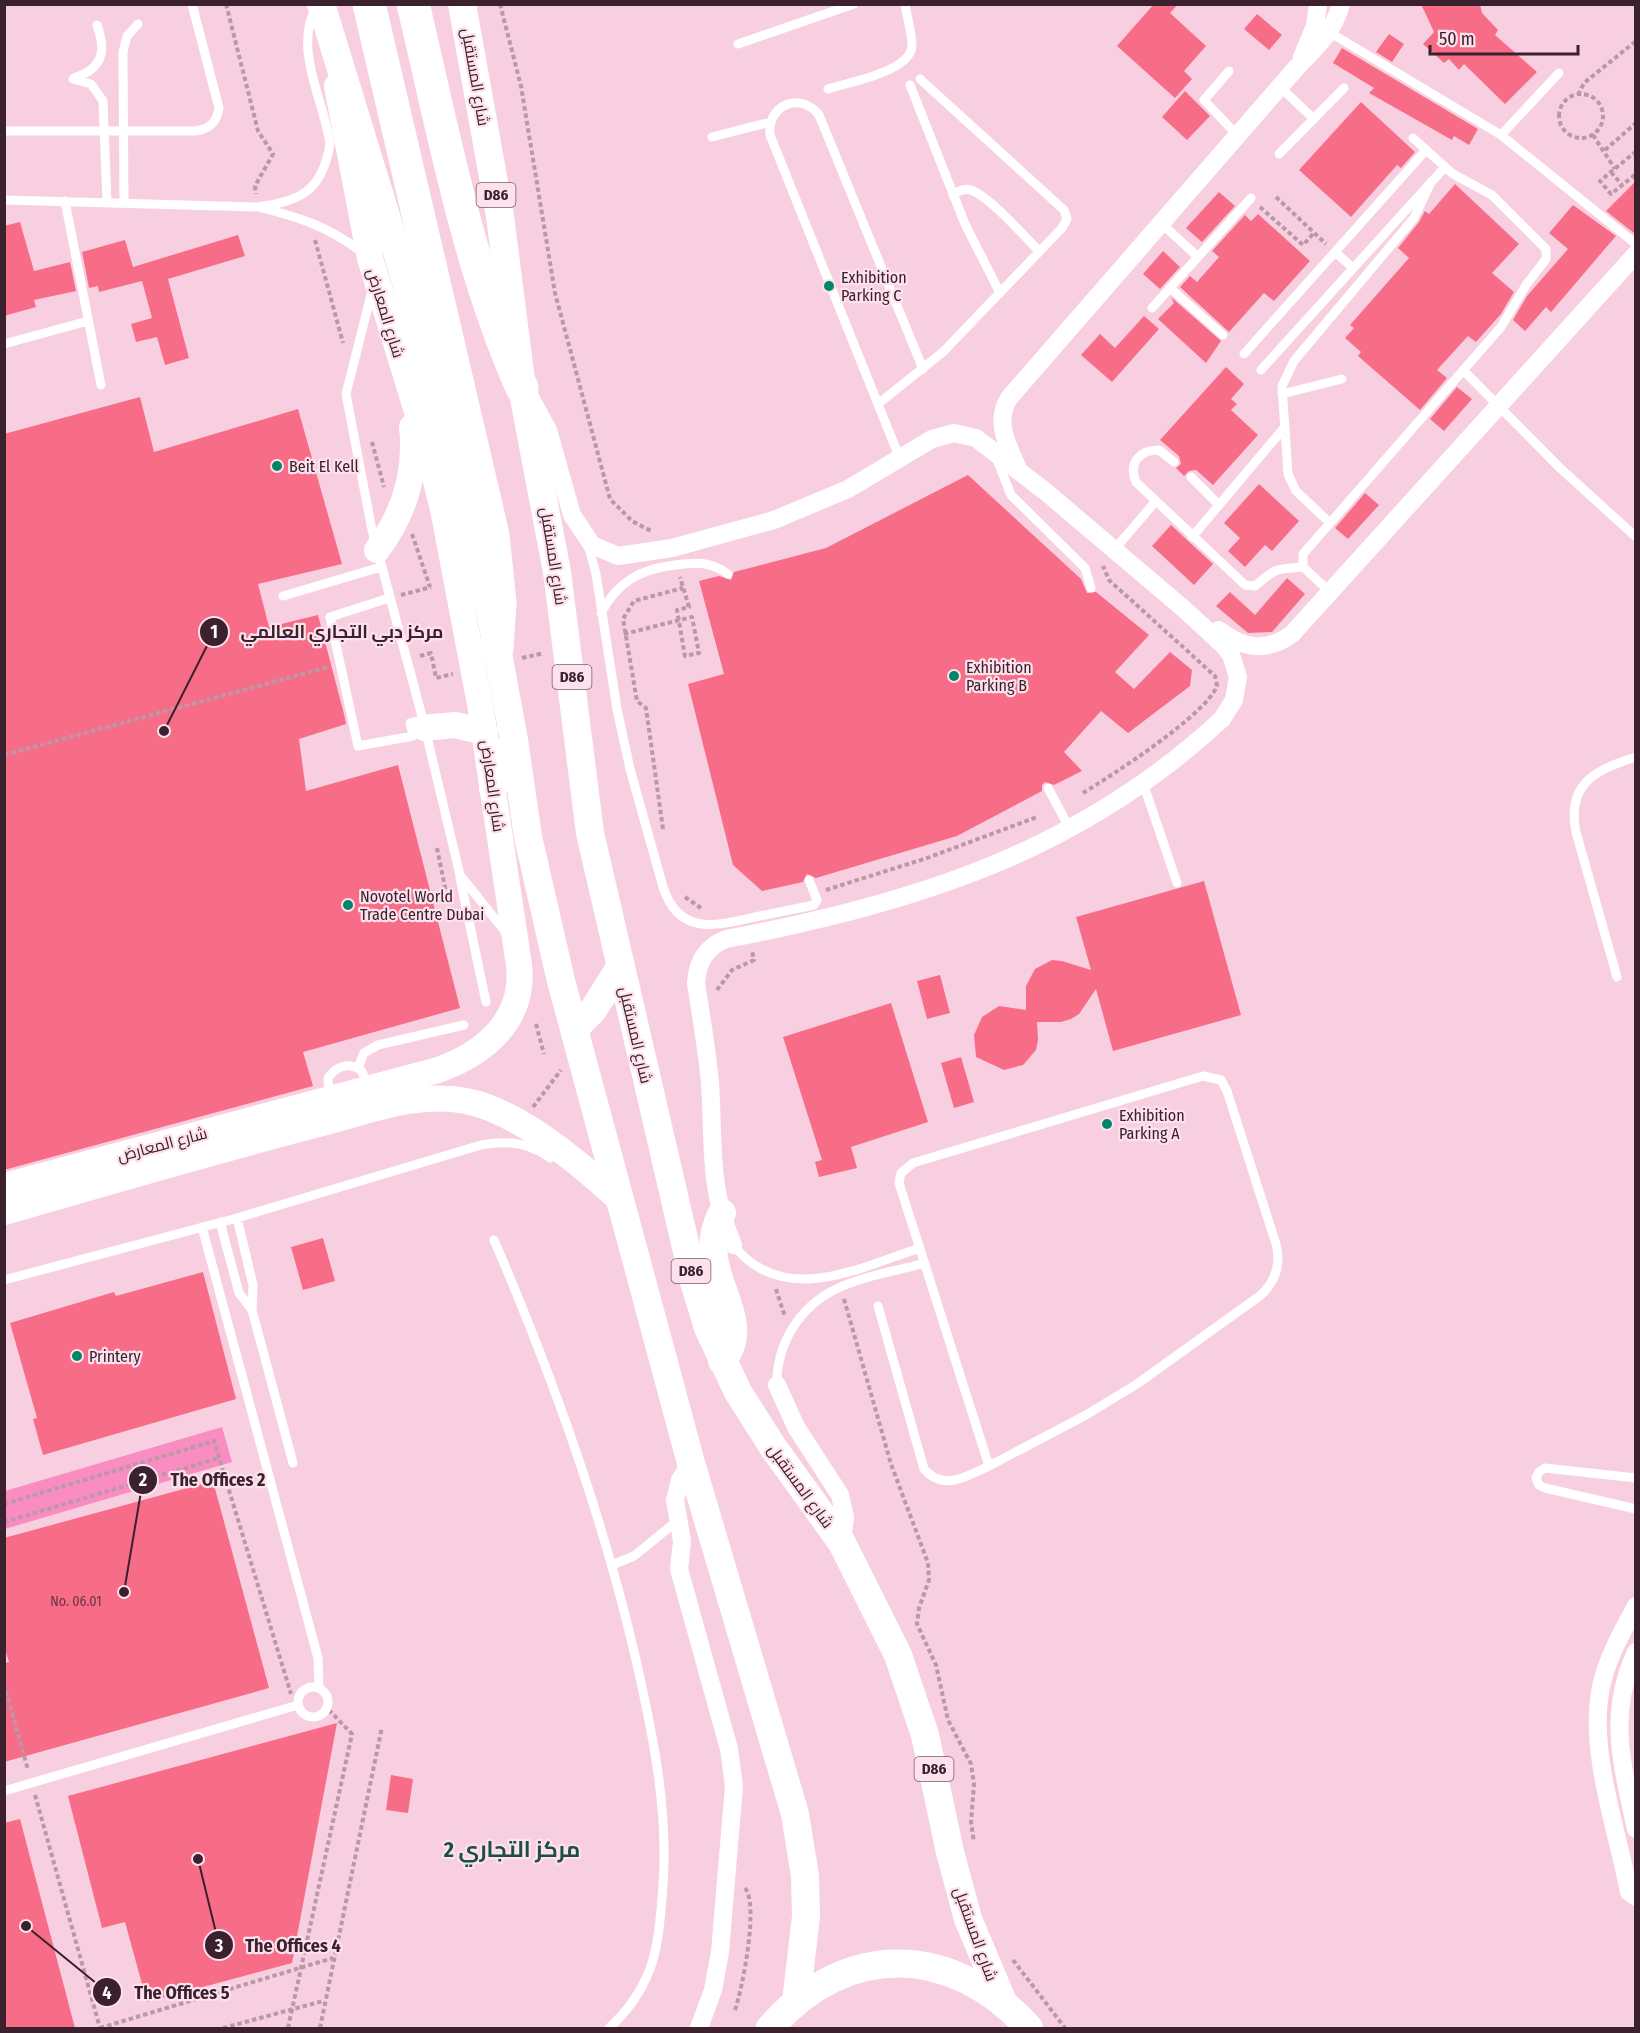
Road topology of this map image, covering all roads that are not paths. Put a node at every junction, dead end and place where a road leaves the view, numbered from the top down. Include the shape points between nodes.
1 (192, 4) edge
2 (369, 4) edge
3 (413, 4) edge
4 (462, 4) edge
5 (854, 4) edge
6 (905, 4) edge
7 (1318, 4) edge
8 (1341, 4) edge
9 (322, 13) edge
10 (138, 24) dead end
11 (97, 25) dead end
12 (1329, 32) junction
13 (738, 44) dead end
14 (1297, 67) junction
15 (1229, 71) dead end
16 (1559, 73) dead end
17 (920, 79) dead end
18 (910, 85) dead end
19 (1280, 87) junction
20 (1344, 87) dead end
21 (828, 89) dead end
22 (1314, 118) junction
23 (770, 122) junction
24 (104, 130) junction
25 (123, 130) junction
26 (4, 131) edge
27 (1237, 135) junction
28 (1501, 135) junction
29 (712, 136) dead end
30 (1413, 138) dead end
31 (1426, 150) junction
32 (1279, 154) dead end
33 (1445, 167) junction
34 (1431, 182) junction
35 (953, 195) junction
36 (1251, 198) road end
37 (4, 200) edge
38 (65, 201) junction
39 (107, 202) junction
40 (124, 203) junction
41 (256, 207) junction
42 (1161, 223) junction
43 (1635, 244) edge
44 (1039, 251) junction
45 (1335, 252) junction
46 (1635, 254) edge
47 (1198, 257) junction
48 (373, 268) junction
49 (1353, 268) junction
50 (1170, 288) junction
51 (1000, 292) junction
52 (1152, 308) dead end
53 (88, 321) junction
54 (1223, 335) dead end
55 (4, 344) edge
56 (1244, 354) dead end
57 (923, 369) junction
58 (1261, 370) dead end
59 (1463, 370) junction
60 (405, 373) junction
61 (1342, 379) dead end
62 (101, 385) dead end
63 (522, 388) junction
64 (1282, 394) junction
65 (878, 404) junction
66 (1498, 405) junction
67 (1284, 428) junction
68 (994, 450) junction
69 (901, 459) junction
70 (1174, 462) dead end
71 (1018, 471) junction
72 (1191, 477) dead end
73 (1155, 502) junction
74 (1219, 505) junction
75 (1330, 522) junction
76 (1192, 537) junction
77 (1635, 537) edge
78 (585, 539) junction
79 (1114, 550) junction
80 (674, 556) junction
81 (379, 558) junction
82 (1303, 567) junction
83 (728, 574) dead end
84 (1091, 588) dead end
85 (1330, 592) junction
86 (283, 596) dead end
87 (389, 598) junction
88 (1184, 609) junction
89 (601, 613) junction
90 (497, 648) junction
91 (424, 724) junction
92 (485, 732) junction
93 (514, 740) junction
94 (1635, 757) edge
95 (1143, 783) junction
96 (1048, 788) dead end
97 (493, 789) junction
98 (1070, 829) junction
99 (460, 875) junction
100 (809, 880) dead end
101 (1177, 883) dead end
102 (516, 945) junction
103 (621, 966) junction
104 (1617, 977) dead end
105 (486, 1002) dead end
106 (464, 1025) dead end
107 (574, 1028) junction
108 (364, 1078) junction
109 (557, 1163) dead end
110 (4, 1186) edge
111 (4, 1212) edge
112 (620, 1212) junction
113 (722, 1213) junction
114 (237, 1218) junction
115 (220, 1222) junction
116 (202, 1227) junction
117 (494, 1240) dead end
118 (733, 1245) joint
119 (920, 1248) junction
120 (925, 1263) junction
121 (4, 1280) edge
122 (878, 1306) dead end
123 (252, 1310) junction
124 (722, 1361) junction
125 (777, 1385) joint
126 (293, 1463) dead end
127 (691, 1463) junction
128 (989, 1466) junction
129 (1635, 1478) edge
130 (1635, 1509) edge
131 (677, 1521) junction
132 (842, 1543) junction
133 (612, 1565) junction
134 (1635, 1606) edge
135 (1635, 1652) edge
136 (319, 1688) junction
137 (296, 1706) junction
138 (4, 1791) edge
139 (1635, 1829) edge
140 (1635, 1897) edge
141 (796, 2002) junction
142 (1003, 2002) junction
143 (609, 2028) edge
144 (699, 2028) edge
145 (770, 2028) edge
146 (1029, 2028) edge

1 - 25 lane via 219,108 215,122 195,131
2 - 90 highway via 491,525 499,580
3 - 63 highway via 475,260
4 - 63 main road, شارع المستقبل / D86 via 500,216
5 - 13 lane
6 - 21 lane via 912,47 907,59 897,67
7 - 14 street via 1310,40
8 - 12 street
9 - 41 lane via 309,20 306,44 328,132 328,156 317,179 300,196 289,202
9 - 48 street, شارع المعارض
9 - 90 main road via 423,344 452,450
10 - 25 lane via 124,44
11 - 24 lane via 102,58 89,73 73,79 91,84 100,95
12 - 14 street
12 - 28 lane
14 - 19 street
15 - 27 lane via 1203,100
16 - 28 lane
17 - 44 lane via 1064,210 1065,224
18 - 35 lane
19 - 22 lane
19 - 27 street
20 - 22 lane
22 - 32 lane
23 - 29 lane
23 - 57 lane via 778,108 792,102 808,105 819,115
23 - 65 lane via 770,135
24 - 25 lane
24 - 26 lane
24 - 39 lane
25 - 40 lane
27 - 42 street
28 - 43 lane
30 - 31 lane
31 - 33 lane
31 - 45 lane
33 - 34 lane
33 - 59 lane via 1492,195 1547,254 1506,321
34 - 49 lane
34 - 64 lane via 1414,218 1288,369
35 - 44 lane via 962,190 972,191
35 - 51 lane
36 - 47 lane
37 - 38 lane
38 - 39 lane
38 - 53 lane
39 - 40 lane
40 - 41 lane
41 - 48 lane via 338,234
42 - 47 lane
42 - 71 street via 1005,404 1002,426
44 - 51 lane
45 - 49 lane
45 - 56 lane
46 - 66 street
47 - 50 lane
48 - 60 street, شارع المعارض
48 - 81 lane via 346,406
49 - 58 lane
50 - 52 lane
50 - 54 lane
51 - 57 lane
53 - 55 lane
53 - 62 lane
57 - 65 lane
59 - 66 lane
59 - 75 lane
60 - 81 street via 413,453 409,485
60 - 92 street, شارع المعارض via 440,498
61 - 64 lane
63 - 78 street via 548,430 568,504
63 - 103 main road, شارع المستقبل / D86 via 557,572 590,833
64 - 67 lane
65 - 69 lane
66 - 77 lane
66 - 85 street
67 - 74 lane
67 - 75 lane via 1292,483
68 - 69 street via 976,438 954,433 932,439
68 - 71 street
68 - 84 lane via 1011,495 1085,568
69 - 80 street via 848,489
70 - 73 lane via 1159,450 1150,450 1134,463 1136,482
71 - 79 street
72 - 74 lane
73 - 76 lane
73 - 79 lane
74 - 76 lane
75 - 82 lane via 1303,554
76 - 82 lane via 1248,586 1255,586 1273,570
78 - 80 street via 600,550 618,555
78 - 89 lane via 596,574
79 - 88 street
80 - 83 lane via 711,564
80 - 89 lane via 658,567 634,575 615,592
81 - 86 lane
81 - 87 lane
82 - 85 lane
85 - 88 street via 1292,634 1261,648 1239,644
87 - 91 lane
87 - 91 lane via 330,617 358,746 413,736 410,723
88 - 95 street via 1232,655 1238,689 1222,719 1183,755
89 - 100 lane via 630,769 671,906 687,920 716,926 814,905 815,893
90 - 93 main road
91 - 92 street via 455,725
91 - 99 lane
92 - 97 street, شارع المعارض
93 - 97 main road via 502,758
93 - 107 main road via 538,886
94 - 104 lane via 1593,774 1579,792 1574,811 1576,831
95 - 98 street
95 - 101 lane
96 - 98 lane
97 - 102 street, شارع المعارض
98 - 113 street via 997,865 922,893 726,939 704,955 696,983 708,1063 712,1172
99 - 102 lane
99 - 105 lane
102 - 108 street, شارع المعارض via 521,978 516,1005 492,1040 454,1064
103 - 107 main road via 592,1010
103 - 124 main road, شارع المستقبل / D86 via 694,1282
106 - 108 lane via 378,1045 364,1053
107 - 112 main road
108 - 110 street, شارع المعارض via 329,1099 238,1116
109 - 114 lane via 531,1147 493,1143
111 - 112 street, شارع المعارض via 420,1099 468,1101 498,1112 569,1156
112 - 127 main road
113 - 118 street
113 - 124 main road via 714,1234 712,1256 732,1316 734,1335
114 - 115 lane
114 - 123 lane via 253,1285
115 - 116 lane
115 - 123 lane via 239,1293
116 - 121 lane
116 - 136 lane via 318,1658
117 - 133 lane via 558,1396
118 - 119 lane via 760,1268 798,1280 826,1278
119 - 120 lane
119 - 128 lane via 899,1183 908,1165 1203,1076 1215,1077 1224,1085 1276,1244 1279,1262 1274,1280 1261,1295 1137,1384
120 - 125 lane via 840,1287 824,1296 789,1332 779,1356
120 - 128 lane
122 - 128 lane via 924,1469 947,1482
123 - 126 lane
124 - 132 main road, شارع المستقبل / D86 via 754,1420
125 - 132 street via 796,1427 840,1495 845,1517
127 - 131 street via 676,1490
127 - 141 main road via 795,1814 806,1916
129 - 130 lane via 1545,1468 1536,1478 1545,1488
131 - 133 lane via 634,1556
131 - 144 street via 682,1541 680,1575 733,1769 734,1803 717,1971
132 - 142 main road, شارع المستقبل / D86 via 880,1616 912,1695 936,1777 957,1886
133 - 143 lane via 658,1767 665,1848 660,1928 653,1959 641,1989
134 - 140 street via 1608,1664 1600,1699 1598,1735 1629,1892
135 - 139 street via 1623,1685 1617,1723
136 - 137 lane via 305,1689
136 - 137 lane via 326,1694 327,1708 321,1715 303,1714
137 - 138 lane
141 - 142 main road via 857,1969 913,1964 952,1973
141 - 145 main road
142 - 146 main road

